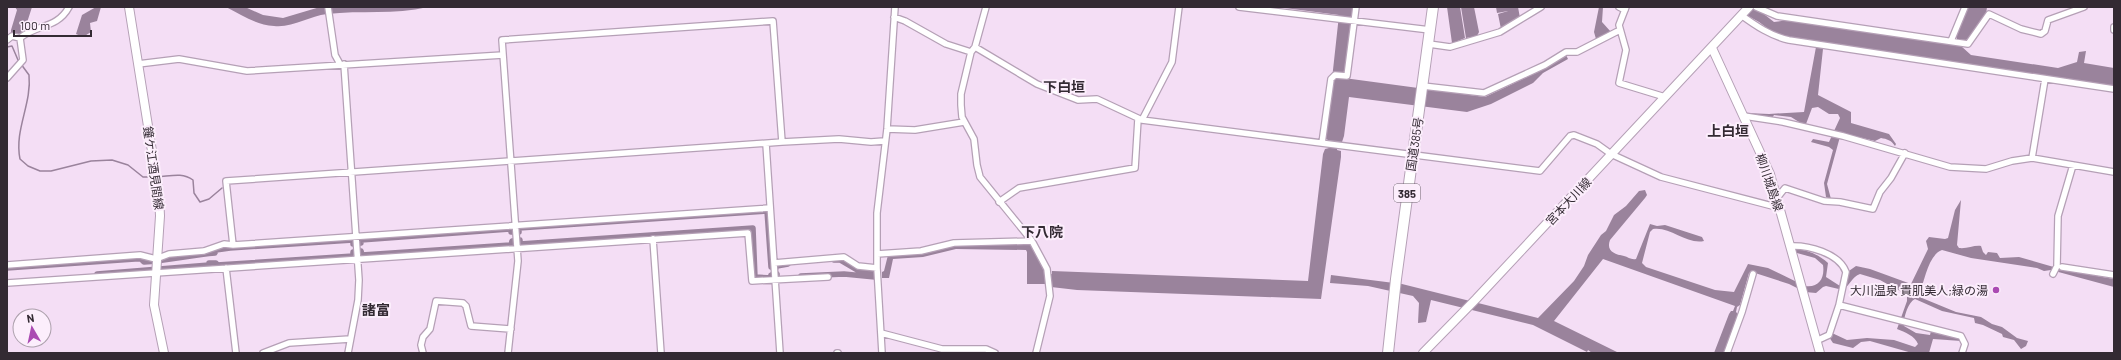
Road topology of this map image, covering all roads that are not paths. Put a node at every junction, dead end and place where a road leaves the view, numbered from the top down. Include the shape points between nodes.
1 (69, 7) edge
2 (128, 7) edge
3 (328, 7) edge
4 (895, 7) edge
5 (986, 7) edge
6 (1179, 7) edge
7 (1239, 7) edge
8 (1356, 7) edge
9 (1433, 7) edge
10 (1541, 7) edge
11 (1749, 7) edge
12 (1756, 7) edge
13 (1965, 7) edge
14 (2084, 7) edge
15 (1623, 8) edge
16 (1741, 14) junction
17 (894, 17) junction
18 (1355, 22) junction
19 (2114, 27) edge
20 (1430, 30) junction
21 (1620, 30) junction
22 (2114, 30) edge
23 (20, 38) junction
24 (7, 40) edge
25 (1951, 41) junction
26 (1429, 44) junction
27 (975, 47) junction
28 (1712, 48) junction
29 (970, 52) junction
30 (503, 55) junction
31 (138, 64) junction
32 (342, 64) junction
33 (7, 78) edge
34 (2045, 79) junction
35 (1423, 86) junction
36 (2114, 89) edge
37 (1665, 97) junction
38 (1744, 116) junction
39 (1140, 119) junction
40 (964, 122) junction
41 (887, 129) junction
42 (884, 141) junction
43 (782, 142) junction
44 (766, 144) junction
45 (1324, 144) junction
46 (1905, 153) junction
47 (1611, 154) junction
48 (1412, 155) junction
49 (2032, 158) junction
50 (511, 162) junction
51 (2073, 165) junction
52 (352, 172) junction
53 (2114, 172) edge
54 (1777, 198) junction
55 (999, 202) junction
56 (770, 208) junction
57 (1780, 208) junction
58 (515, 228) junction
59 (356, 237) junction
60 (653, 240) junction
61 (1032, 241) junction
62 (233, 245) junction
63 (1790, 246) junction
64 (516, 249) junction
65 (876, 254) junction
66 (358, 258) junction
67 (156, 260) junction
68 (774, 264) junction
69 (7, 265) edge
70 (2060, 266) junction
71 (226, 268) junction
72 (877, 268) junction
73 (155, 272) junction
74 (1753, 274) dead end
75 (2053, 274) dead end
76 (2114, 275) edge
77 (828, 277) dead end
78 (774, 279) junction
79 (7, 283) edge
80 (1839, 305) junction
81 (511, 329) junction
82 (881, 333) junction
83 (350, 339) junction
84 (1816, 341) junction
85 (164, 353) edge
86 (236, 353) edge
87 (263, 353) edge
88 (348, 353) edge
89 (423, 353) edge
90 (508, 353) edge
91 (661, 353) edge
92 (780, 353) edge
93 (882, 353) edge
94 (995, 353) edge
95 (1036, 353) edge
96 (1388, 353) edge
97 (1423, 353) edge
98 (1727, 353) edge
99 (1820, 353) edge
100 (1962, 353) edge

1 - 23 street via 58,21
2 - 31 main road, 鐘ケ江酒見間線
3 - 32 street via 335,55
4 - 17 street
5 - 27 street
6 - 39 street via 1172,62
7 - 18 street
8 - 18 street
9 - 20 highway, 国道385号 / 385
10 - 26 street via 1500,32 1450,47
11 - 16 main road
12 - 25 street via 1777,16
13 - 25 street
14 - 25 street via 2048,20 2045,31 2041,34 2021,30 1990,14 1968,44
15 - 21 street
16 - 28 main road
16 - 34 street via 1778,38
17 - 29 street via 946,44
17 - 41 street
18 - 20 street
18 - 45 street via 1347,76 1335,75 1331,79
19 - 22 street
20 - 26 highway, 国道385号 / 385
21 - 35 street via 1577,52 1566,52 1545,65 1484,93
21 - 37 street via 1626,43 1626,50 1619,83
23 - 24 street via 12,36
23 - 33 street via 23,60
26 - 35 highway, 国道385号 / 385
27 - 29 street
27 - 39 street via 1043,86 1078,100 1097,99
28 - 37 main road, 宮本大川線
28 - 38 main road, 柳川城島線
29 - 40 street via 961,94
30 - 32 street
30 - 43 street via 502,40 773,21
30 - 50 street
31 - 32 street via 179,59 248,71
31 - 67 main road, 鐘ケ江酒見間線 via 159,195
32 - 52 street
34 - 36 street
34 - 49 street
35 - 48 highway, 国道385号 / 385
37 - 47 main road, 宮本大川線
38 - 46 street via 1783,122
38 - 54 main road, 柳川城島線 via 1770,174
39 - 45 street
39 - 55 street via 1135,168 1019,188
40 - 41 street via 915,130
40 - 55 street via 974,139 976,165 980,177
41 - 42 street
42 - 43 street via 838,139
42 - 65 street
43 - 44 street
44 - 50 street
44 - 56 street
45 - 48 street
46 - 49 street via 1950,167 1986,169
46 - 54 street via 1892,178 1880,192 1873,209 1824,201 1784,188
47 - 48 street via 1597,144 1574,135 1570,136 1540,171
47 - 57 street via 1661,177
47 - 97 main road, 宮本大川線
48 - 96 highway, 国道385号 / 385
49 - 51 street
50 - 52 street
50 - 58 street
51 - 53 street
51 - 70 street via 2058,216
52 - 59 street
52 - 62 street via 226,180
54 - 57 main road, 柳川城島線
55 - 61 street
56 - 58 street
56 - 68 street
57 - 63 main road, 柳川城島線
58 - 59 street
58 - 64 street
59 - 62 street
59 - 66 street
60 - 64 street
60 - 78 street via 748,232 752,281
60 - 91 street
61 - 65 street via 954,243 921,251
61 - 95 street via 1047,272 1050,296
62 - 67 street via 224,244 204,251 168,254
63 - 80 street via 1806,246 1824,253 1844,268 1846,272
63 - 84 main road, 柳川城島線
64 - 66 street
64 - 81 street via 518,273
65 - 72 street
66 - 71 street
66 - 83 street via 358,300
67 - 69 street via 140,255
67 - 73 main road, 鐘ケ江酒見間線
68 - 72 street via 844,257 858,266
68 - 78 street
70 - 75 street
70 - 76 street
71 - 73 street
71 - 86 street
72 - 82 street
73 - 79 street
73 - 85 main road, 鐘ケ江酒見間線 via 154,305
74 - 98 street
77 - 78 street
78 - 92 street
80 - 84 street via 1829,335
80 - 100 street via 1961,336 1964,344
81 - 89 street via 470,326 463,303 436,301 430,329 423,337 421,345
81 - 90 street
82 - 93 street
82 - 94 street via 942,349 986,349
83 - 87 street via 289,342
83 - 88 street
84 - 99 main road, 柳川城島線

